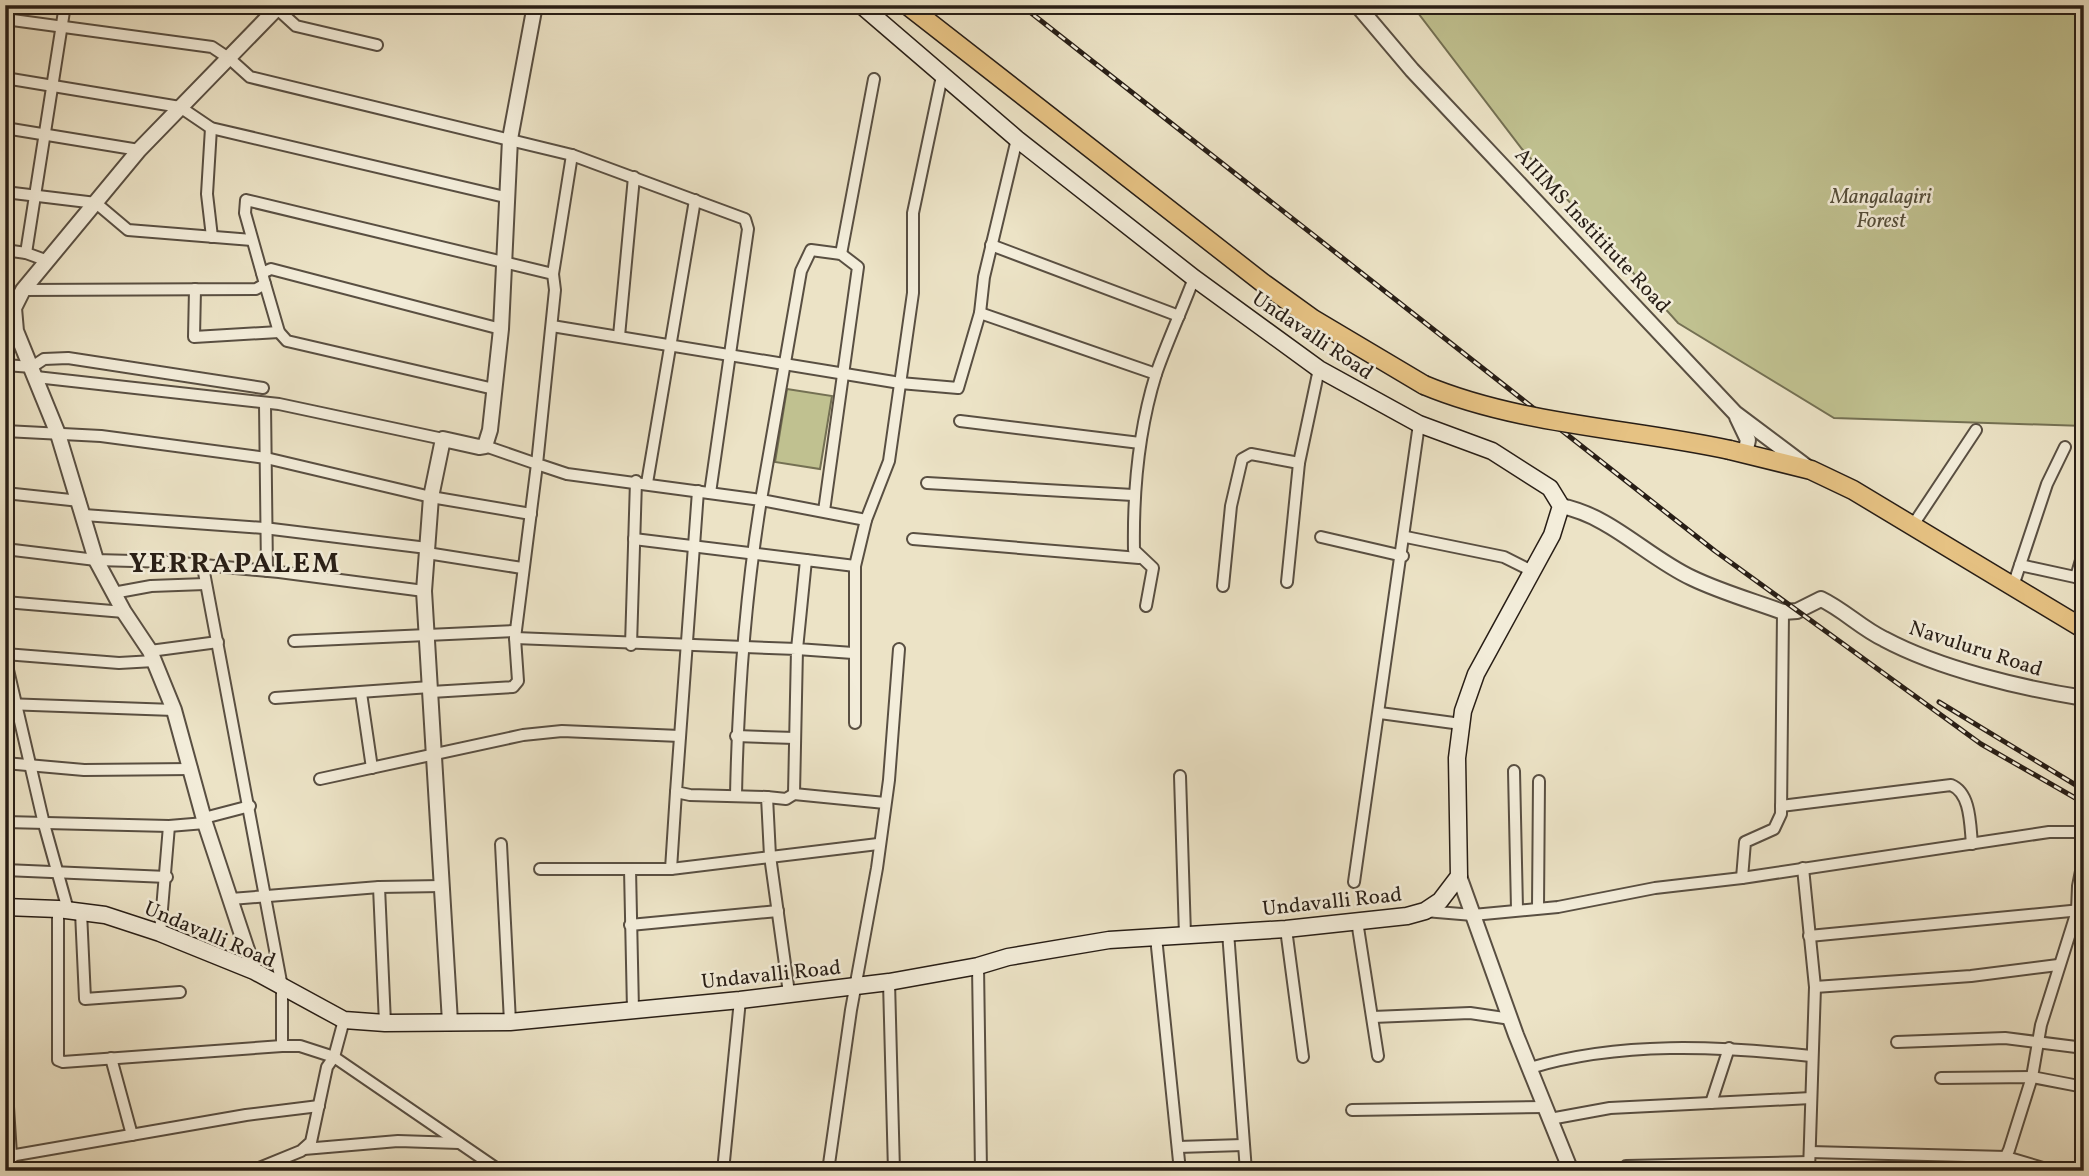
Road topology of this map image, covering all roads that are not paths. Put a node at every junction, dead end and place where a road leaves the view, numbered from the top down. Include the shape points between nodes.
1 (65, 5) edge
2 (535, 5) edge
3 (861, 5) edge
4 (907, 5) edge
5 (1357, 5) edge
6 (276, 7) edge
7 (5, 19) edge
8 (62, 26) junction
9 (377, 45) dead end
10 (230, 59) junction
11 (942, 76) junction
12 (5, 78) edge
13 (874, 79) dead end
14 (52, 84) junction
15 (180, 107) junction
16 (5, 128) edge
17 (211, 128) junction
18 (46, 134) junction
19 (510, 139) junction
20 (1017, 139) junction
21 (139, 150) junction
22 (572, 155) junction
23 (634, 177) junction
24 (5, 192) edge
25 (36, 196) junction
26 (505, 197) junction
27 (695, 200) junction
28 (96, 203) junction
29 (212, 237) junction
30 (253, 240) junction
31 (991, 245) junction
32 (5, 250) edge
33 (26, 253) junction
34 (841, 254) junction
35 (48, 261) junction
36 (505, 261) junction
37 (553, 274) junction
38 (264, 278) junction
39 (1194, 278) junction
40 (195, 289) junction
41 (23, 290) junction
42 (10, 308) edge
43 (979, 313) junction
44 (1179, 316) junction
45 (552, 326) junction
46 (501, 329) junction
47 (279, 332) junction
48 (619, 336) junction
49 (672, 345) junction
50 (730, 356) junction
51 (786, 363) junction
52 (5, 365) edge
53 (1320, 369) junction
54 (34, 372) junction
55 (841, 372) junction
56 (1156, 374) junction
57 (900, 383) junction
58 (263, 388) dead end
59 (494, 389) junction
60 (265, 404) junction
61 (1735, 413) junction
62 (960, 421) dead end
63 (1419, 424) junction
64 (1976, 430) dead end
65 (5, 432) edge
66 (58, 434) junction
67 (443, 439) junction
68 (1140, 443) junction
69 (485, 446) junction
70 (2065, 447) dead end
71 (1736, 451) junction
72 (266, 458) junction
73 (1299, 463) junction
74 (537, 464) junction
75 (1811, 470) junction
76 (642, 482) junction
77 (927, 483) dead end
78 (704, 492) junction
79 (5, 493) edge
80 (1133, 495) junction
81 (431, 497) junction
82 (761, 500) junction
83 (1560, 506) junction
84 (82, 508) junction
85 (824, 512) junction
86 (531, 514) junction
87 (866, 520) junction
88 (1913, 525) junction
89 (264, 528) junction
90 (1321, 537) dead end
91 (1406, 537) junction
92 (634, 539) junction
93 (913, 539) dead end
94 (694, 547) junction
95 (5, 549) edge
96 (427, 550) junction
97 (2084, 550) edge
98 (752, 555) junction
99 (1403, 556) junction
100 (1139, 558) junction
101 (96, 560) junction
102 (806, 560) junction
103 (2020, 565) junction
104 (855, 566) junction
105 (203, 567) junction
106 (522, 568) junction
107 (267, 571) junction
108 (1532, 571) junction
109 (2080, 578) edge
110 (1287, 582) dead end
111 (205, 584) junction
112 (1223, 586) dead end
113 (2013, 586) junction
114 (424, 591) junction
115 (113, 593) junction
116 (5, 602) edge
117 (1146, 606) dead end
118 (124, 612) junction
119 (1783, 612) junction
120 (2084, 629) edge
121 (426, 634) junction
122 (515, 635) junction
123 (294, 640) dead end
124 (218, 642) junction
125 (685, 644) junction
126 (631, 645) junction
127 (743, 646) junction
128 (797, 649) junction
129 (899, 649) dead end
130 (853, 653) junction
131 (5, 655) edge
132 (152, 656) junction
133 (430, 690) junction
134 (361, 692) junction
135 (275, 698) dead end
136 (2084, 698) edge
137 (5, 704) edge
138 (18, 705) junction
139 (174, 710) junction
140 (1380, 713) junction
141 (855, 723) dead end
142 (1461, 724) junction
143 (680, 736) junction
144 (736, 736) junction
145 (795, 738) junction
146 (434, 753) junction
147 (5, 763) edge
148 (31, 765) junction
149 (372, 768) junction
150 (192, 769) junction
151 (1514, 771) dead end
152 (1180, 776) dead end
153 (320, 779) dead end
154 (1539, 780) dead end
155 (677, 792) junction
156 (794, 794) junction
157 (736, 795) junction
158 (767, 797) junction
159 (885, 803) junction
160 (250, 806) junction
161 (1781, 806) junction
162 (204, 820) junction
163 (5, 822) edge
164 (44, 824) junction
165 (169, 826) junction
166 (2084, 838) edge
167 (501, 844) dead end
168 (878, 844) junction
169 (1972, 844) junction
170 (770, 856) junction
171 (2084, 856) edge
172 (1803, 868) junction
173 (540, 869) dead end
174 (629, 869) junction
175 (671, 869) junction
176 (5, 870) edge
177 (58, 873) junction
178 (1459, 876) junction
179 (167, 877) junction
180 (1742, 878) junction
181 (1354, 882) dead end
182 (442, 886) junction
183 (379, 887) junction
184 (266, 896) junction
185 (232, 899) junction
186 (7, 907) edge
187 (1538, 907) junction
188 (1517, 909) junction
189 (69, 910) junction
190 (2080, 910) edge
191 (778, 911) junction
192 (1425, 911) junction
193 (1473, 915) junction
194 (1357, 921) junction
195 (631, 925) junction
196 (1286, 929) junction
197 (1228, 932) junction
198 (160, 933) junction
199 (1185, 935) junction
200 (1809, 936) junction
201 (1156, 937) junction
202 (2058, 965) junction
203 (978, 966) junction
204 (254, 971) junction
205 (889, 982) junction
206 (856, 986) junction
207 (282, 987) junction
208 (1815, 987) junction
209 (180, 992) dead end
210 (789, 993) junction
211 (740, 1000) junction
212 (633, 1010) junction
213 (1373, 1017) junction
214 (1511, 1019) junction
215 (344, 1020) junction
216 (450, 1022) junction
217 (510, 1022) junction
218 (385, 1023) junction
219 (1897, 1042) dead end
220 (2039, 1042) junction
221 (282, 1046) junction
222 (1729, 1048) junction
223 (2084, 1048) edge
224 (334, 1056) junction
225 (1378, 1056) dead end
226 (1811, 1056) junction
227 (1303, 1057) dead end
228 (111, 1058) junction
229 (1530, 1068) junction
230 (2032, 1077) junction
231 (1941, 1079) dead end
232 (2084, 1087) edge
233 (1811, 1098) junction
234 (1711, 1103) junction
235 (319, 1106) junction
236 (1352, 1110) dead end
237 (1548, 1113) junction
238 (132, 1135) junction
239 (459, 1143) junction
240 (1243, 1145) junction
241 (1178, 1147) junction
242 (304, 1149) junction
243 (10, 1156) junction
244 (2006, 1157) junction
245 (1809, 1162) edge
246 (1626, 1166) dead end
247 (496, 1168) dead end
248 (12, 1171) edge
249 (252, 1171) edge
250 (723, 1171) edge
251 (828, 1171) edge
252 (894, 1171) edge
253 (981, 1171) edge
254 (1180, 1171) edge
255 (1246, 1171) edge
256 (1571, 1171) edge
257 (1998, 1171) edge
258 (2053, 1171) edge

1 - 8 street
2 - 19 street
3 - 11 main road, Undavalli Road
4 - 71 main road, bridge via 1273,290 1367,353 1424,384 1497,410
5 - 61 street, AIIIMS Instititute Road via 1412,70
6 - 9 street via 296,26
6 - 10 street
7 - 8 street
8 - 10 street via 212,47
8 - 14 street
10 - 15 street
10 - 19 street via 250,77
11 - 20 main road, Undavalli Road
11 - 57 street via 913,213 913,293
12 - 14 street
13 - 34 street
14 - 15 street
14 - 18 street
15 - 17 street
15 - 21 street
16 - 18 street
17 - 26 street
17 - 29 street via 207,194
18 - 21 street
18 - 25 street
19 - 22 street
19 - 26 street
20 - 31 street
20 - 39 main road, Undavalli Road
21 - 28 street
22 - 23 street
22 - 37 street
23 - 27 street
23 - 48 street
24 - 25 street
25 - 28 street
25 - 33 street
26 - 36 street
27 - 49 street
27 - 50 street via 748,224
28 - 29 street via 128,230
28 - 35 street
29 - 30 street
30 - 36 street via 246,200
30 - 38 street
31 - 43 street
31 - 44 street
32 - 33 street
33 - 35 street
34 - 51 street via 811,250 801,271
34 - 55 street via 858,267
35 - 41 street
36 - 37 street
36 - 46 street
37 - 45 street
38 - 40 street via 256,289
38 - 46 street via 271,269
38 - 47 street
39 - 44 street
39 - 53 main road, Undavalli Road
40 - 41 street
40 - 47 street via 194,337
41 - 42 street
42 - 54 street
43 - 56 street
43 - 57 street via 960,386
44 - 56 street
45 - 48 street
45 - 74 street
46 - 59 street
47 - 59 street via 287,341
48 - 49 street
49 - 50 street
49 - 76 street
50 - 51 street
50 - 78 street
51 - 55 street
51 - 82 street
52 - 54 street
53 - 63 main road, Undavalli Road
53 - 73 street
54 - 58 street via 44,359 68,358
54 - 60 street
54 - 66 street
55 - 57 street
55 - 85 street
56 - 68 street
57 - 87 street via 889,461
59 - 69 street
60 - 67 street
60 - 72 street
61 - 71 street via 1748,440 1746,449
61 - 75 street, AIIIMS Instititute Road
62 - 68 street
63 - 83 main road, Undavalli Road via 1492,451 1550,488
63 - 91 street
64 - 88 street
65 - 66 street
66 - 72 street
66 - 84 street
67 - 69 street
67 - 81 street
68 - 80 street
69 - 74 street
70 - 103 street via 2047,484
71 - 75 main road
72 - 81 street
72 - 89 street
73 - 110 street
73 - 112 street via 1251,454 1242,459 1231,506
74 - 76 street via 567,474
74 - 86 street
75 - 88 main road
76 - 78 street
76 - 92 street
77 - 80 street
78 - 82 street
78 - 94 street
79 - 84 street
80 - 100 street via 1134,550
81 - 86 street
81 - 96 street
82 - 85 street
82 - 98 street
83 - 108 main road via 1552,535
83 - 119 street via 1580,510 1606,524 1691,578
84 - 89 street
84 - 101 street
85 - 87 street
86 - 106 street
87 - 104 street
88 - 113 main road
89 - 96 street
89 - 107 street
90 - 99 street
91 - 99 street
91 - 108 street via 1504,557
92 - 94 street
92 - 126 street
93 - 100 street
94 - 98 street
94 - 125 street
95 - 101 street
96 - 106 street
96 - 114 street
97 - 109 street
98 - 102 street
98 - 127 street
99 - 140 street
100 - 117 street via 1153,568
101 - 105 street
101 - 115 street
102 - 104 street
102 - 128 street
103 - 109 street
103 - 113 street
104 - 130 street
105 - 107 street
105 - 111 street
106 - 122 street
107 - 114 street
108 - 142 main road via 1476,674
111 - 115 street
111 - 124 street
113 - 120 main road
114 - 121 street
115 - 118 street
116 - 118 street
118 - 132 street
119 - 136 street, Navuluru Road via 1797,611 1821,599 1882,639 1920,655 2032,690
119 - 161 street
121 - 122 street
121 - 123 street
121 - 133 street
122 - 126 street
122 - 133 street via 515,687
124 - 132 street
124 - 160 street
125 - 126 street
125 - 127 street
125 - 143 street
127 - 128 street
127 - 144 street
128 - 130 street
128 - 145 street
129 - 159 street
130 - 141 street
131 - 132 street via 119,663
131 - 138 street
132 - 139 street
133 - 134 street
133 - 146 street
134 - 135 street
134 - 149 street
137 - 138 street
138 - 139 street
138 - 148 street
139 - 150 street
140 - 142 street
140 - 181 street
142 - 178 main road via 1457,758
143 - 146 street via 562,731
143 - 155 street
144 - 145 street
144 - 157 street
145 - 156 street
146 - 149 street
146 - 182 street
147 - 148 street
148 - 150 street via 84,770
148 - 164 street
149 - 153 street
150 - 162 street
151 - 188 street
152 - 199 street
154 - 187 street
155 - 157 street
155 - 175 street
156 - 158 street via 786,799
156 - 159 street
157 - 158 street
158 - 170 street
159 - 168 street
160 - 162 street
160 - 184 street
161 - 169 street via 1951,785 1966,804
161 - 180 street via 1774,829 1745,842
162 - 165 street
162 - 185 street
163 - 164 street
164 - 165 street
164 - 177 street
165 - 179 street
166 - 169 street via 2069,831
167 - 217 street
168 - 170 street
168 - 206 street
169 - 172 street
170 - 175 street
170 - 191 street
171 - 190 street via 2078,886
172 - 180 street
172 - 200 street
173 - 174 street
174 - 175 street
174 - 195 street
176 - 177 street
177 - 179 street
177 - 189 street
178 - 192 main road, Undavalli Road via 1440,901
178 - 193 street
179 - 198 street
180 - 187 street
182 - 183 street
182 - 216 street
183 - 184 street
183 - 218 street
184 - 185 street
184 - 207 street
185 - 204 street
186 - 189 main road, Undavalli Road
186 - 243 street
187 - 188 street
188 - 193 street
189 - 198 main road, Undavalli Road via 105,915
189 - 209 street via 85,999
189 - 228 street via 57,1058 63,1062
190 - 200 street
190 - 202 street
191 - 195 street
191 - 210 street
192 - 193 street
192 - 194 main road, Undavalli Road
193 - 214 street
194 - 196 main road, Undavalli Road
194 - 213 street
195 - 212 street
196 - 197 main road, Undavalli Road
196 - 227 street
197 - 199 main road, Undavalli Road
197 - 240 street
198 - 204 main road, Undavalli Road
199 - 201 main road, Undavalli Road
200 - 208 street
201 - 203 main road, Undavalli Road via 1064,947
201 - 241 street
202 - 208 street
202 - 220 street
203 - 205 main road, Undavalli Road
203 - 253 street
204 - 207 main road, Undavalli Road
205 - 206 main road, Undavalli Road
205 - 252 street
206 - 210 main road, Undavalli Road
206 - 251 street
207 - 215 main road, Undavalli Road
207 - 221 street
208 - 226 street
210 - 211 main road, Undavalli Road
211 - 212 main road, Undavalli Road
211 - 250 street
212 - 217 main road, Undavalli Road
213 - 214 street via 1470,1013
213 - 225 street
214 - 229 street
215 - 218 main road, Undavalli Road
215 - 224 street
216 - 217 main road, Undavalli Road
216 - 218 main road, Undavalli Road
219 - 220 street via 1976,1037
220 - 223 street
220 - 230 street
221 - 224 street
221 - 228 street
222 - 226 street
222 - 229 street via 1594,1053
222 - 234 street
224 - 235 street via 327,1067
224 - 239 street
226 - 233 street
228 - 238 street
229 - 237 street
230 - 231 street
230 - 232 street
230 - 244 street
233 - 234 street
233 - 245 street
234 - 237 street
235 - 238 street
235 - 242 street via 313,1138
236 - 237 street
237 - 256 street
238 - 243 street
239 - 242 street via 398,1141
239 - 247 street
240 - 241 street
240 - 255 street
241 - 254 street
242 - 249 street
243 - 248 street
244 - 245 street
244 - 257 street
244 - 258 street
245 - 246 street

